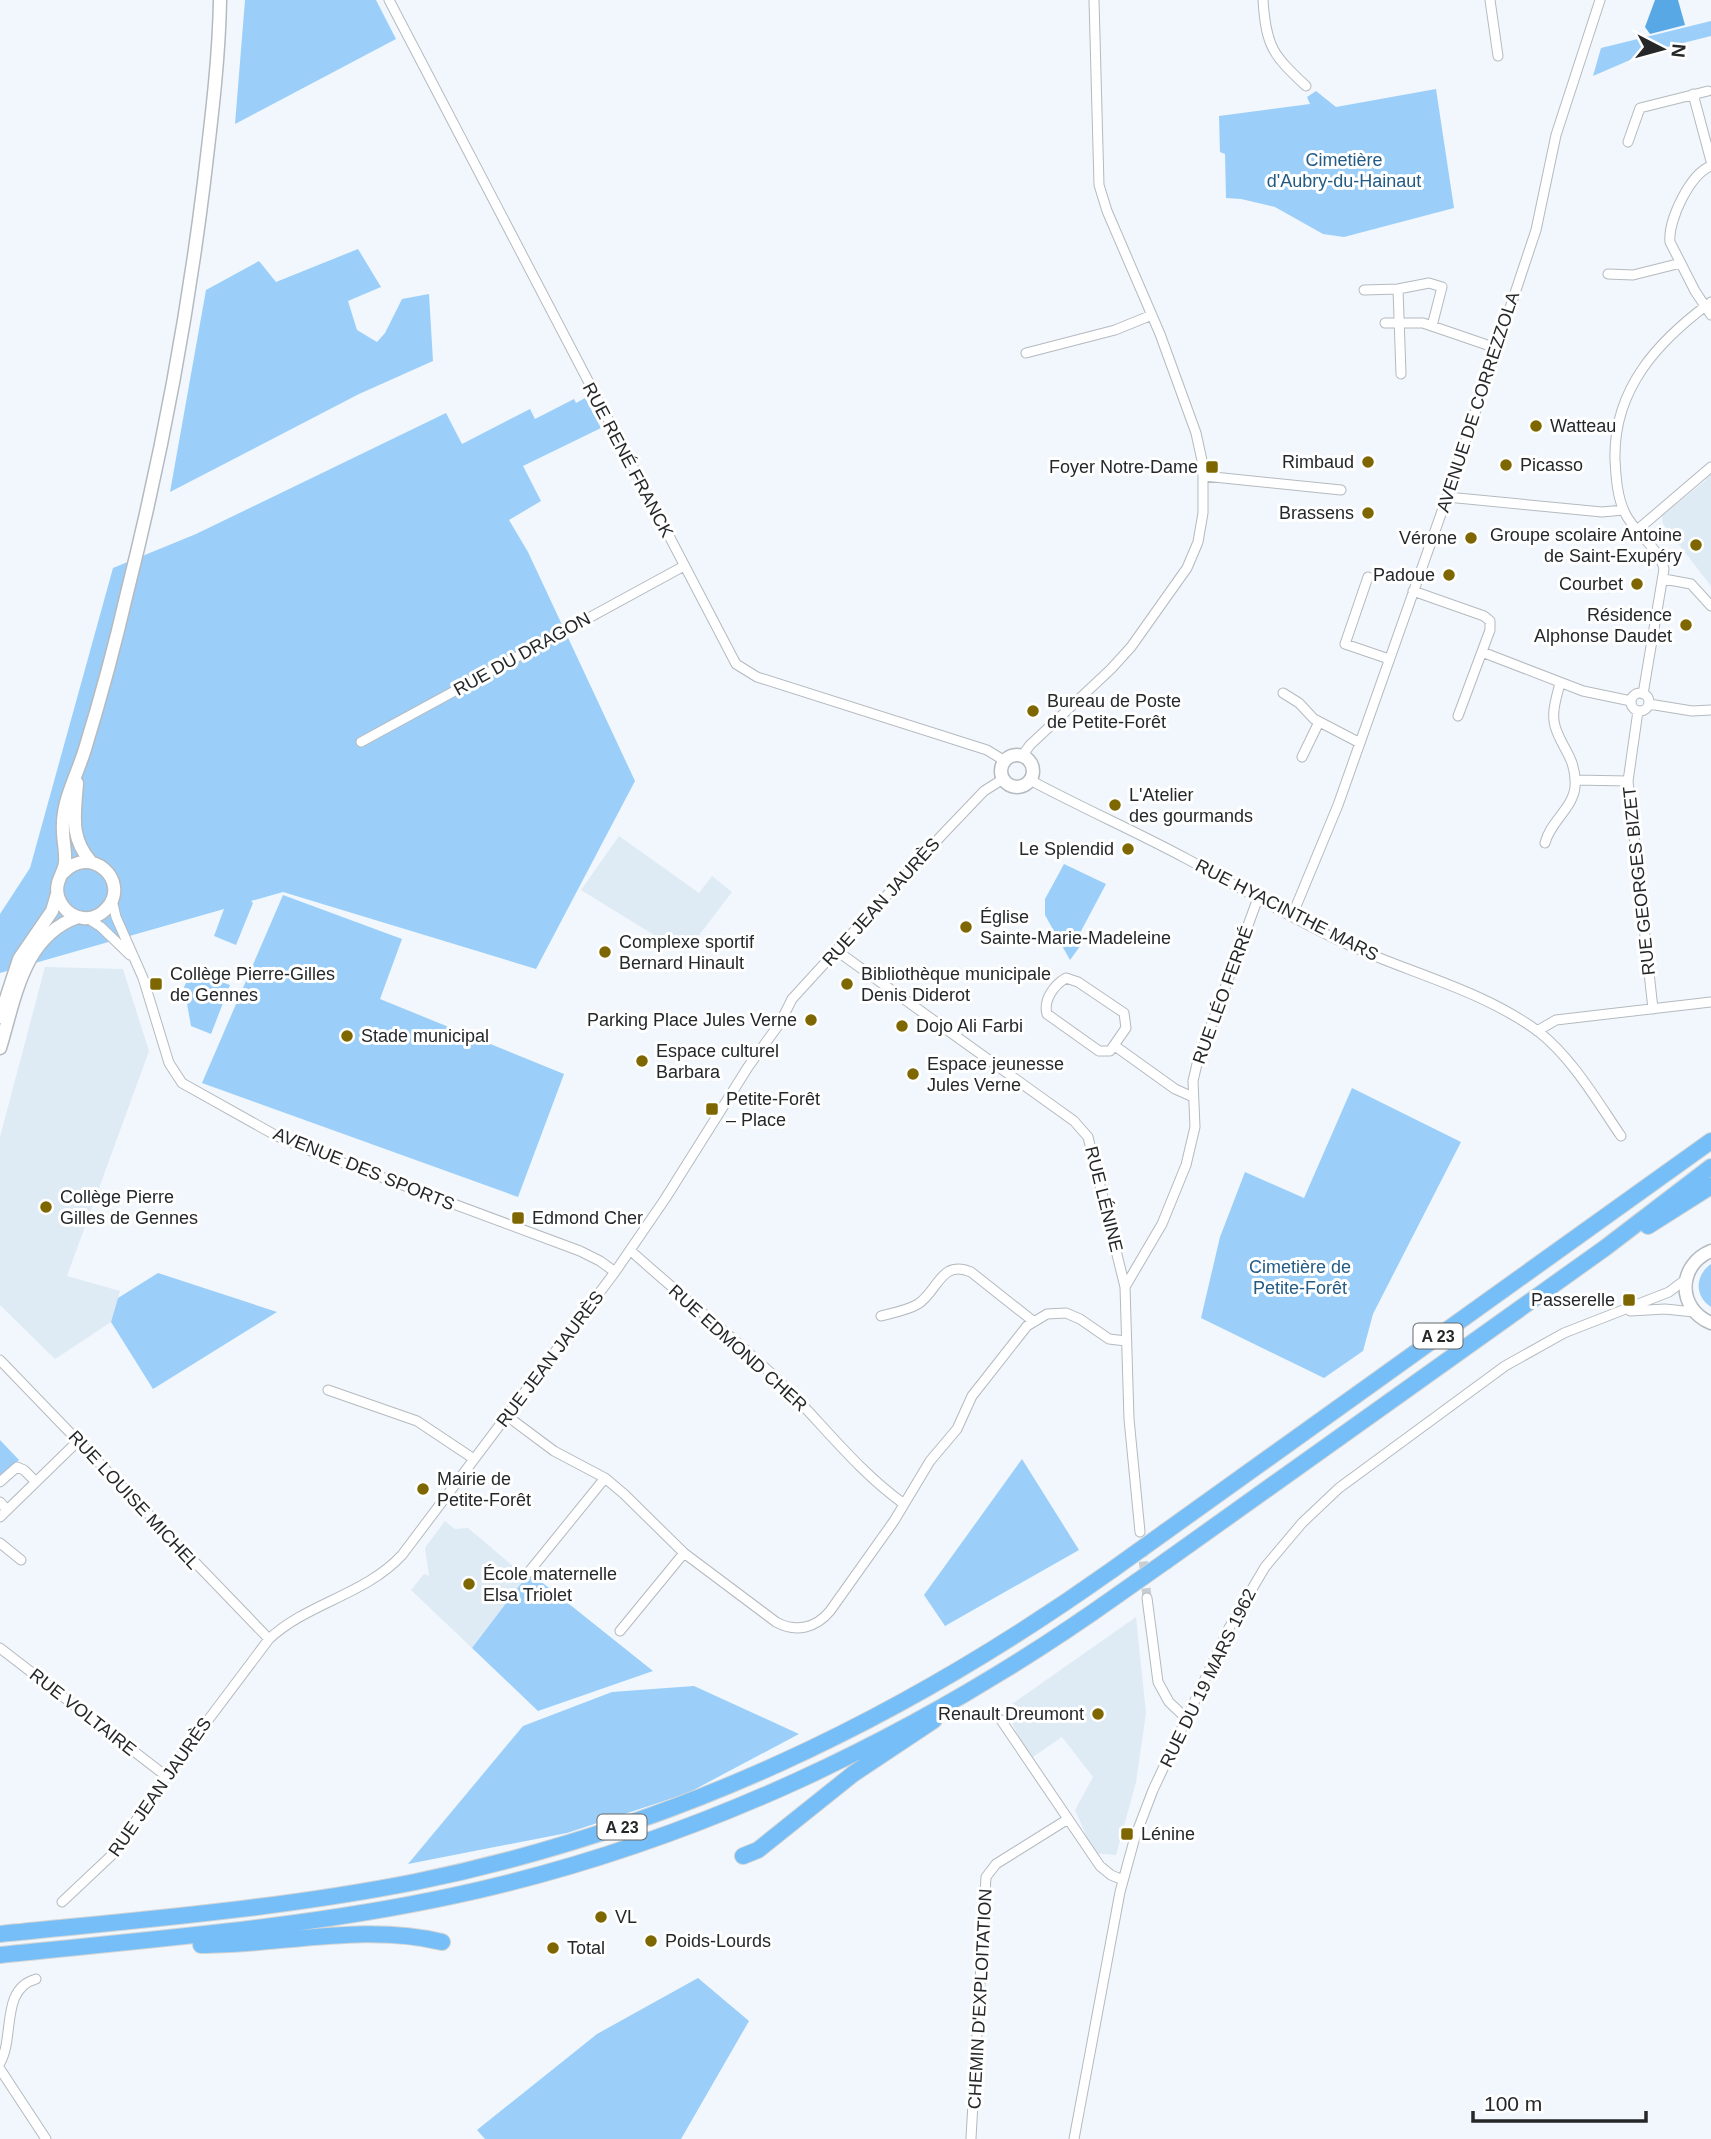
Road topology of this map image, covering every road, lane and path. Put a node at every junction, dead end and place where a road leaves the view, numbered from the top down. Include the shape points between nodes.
1 (221, 0) edge
2 (389, 0) edge
3 (1094, 0) edge
4 (1263, 0) edge
5 (1490, 0) edge
6 (1600, 0) edge
7 (1498, 56) dead end
8 (1306, 86) dead end
9 (1708, 91) dead end
10 (1693, 94) junction
11 (1628, 142) dead end
12 (1711, 163) edge
13 (1681, 263) junction
14 (1608, 274) dead end
15 (1398, 289) junction
16 (1364, 290) dead end
17 (1709, 308) edge
18 (1152, 315) junction
19 (1385, 323) dead end
20 (1399, 323) junction
21 (1432, 326) junction
22 (1496, 348) junction
23 (1026, 353) dead end
24 (1401, 374) dead end
25 (1711, 467) edge
26 (1204, 476) junction
27 (1341, 490) dead end
28 (1447, 497) junction
29 (1623, 510) junction
30 (1636, 531) junction
31 (684, 566) junction
32 (1368, 577) dead end
33 (1664, 579) junction
34 (1413, 591) junction
35 (1711, 606) edge
36 (1482, 652) junction
37 (1390, 659) junction
38 (1560, 683) junction
39 (1283, 693) dead end
40 (1643, 694) junction
41 (1631, 701) junction
42 (1649, 704) junction
43 (1711, 710) edge
44 (1638, 711) junction
45 (1458, 716) dead end
46 (1319, 722) junction
47 (361, 742) dead end
48 (1360, 743) junction
49 (1022, 756) junction
50 (1301, 757) dead end
51 (1005, 761) junction
52 (78, 770) junction
53 (1003, 779) junction
54 (1030, 780) junction
55 (1575, 780) junction
56 (1628, 780) junction
57 (1545, 843) dead end
58 (91, 862) junction
59 (63, 873) junction
60 (58, 893) junction
61 (1258, 898) junction
62 (112, 900) junction
63 (1292, 916) junction
64 (82, 917) junction
65 (837, 951) junction
66 (136, 962) junction
67 (1711, 1002) edge
68 (1653, 1009) junction
69 (0, 1017) edge
70 (1537, 1031) junction
71 (1115, 1046) junction
72 (0, 1048) edge
73 (1194, 1097) junction
74 (1621, 1136) dead end
75 (1711, 1140) edge
76 (1711, 1167) edge
77 (1711, 1186) edge
78 (1605, 1248) junction
79 (630, 1250) junction
80 (1711, 1251) edge
81 (615, 1272) junction
82 (1686, 1279) junction
83 (1125, 1287) junction
84 (1694, 1311) junction
85 (1621, 1312) junction
86 (881, 1316) dead end
87 (1033, 1321) junction
88 (1711, 1322) edge
89 (1126, 1341) junction
90 (0, 1360) edge
91 (328, 1390) dead end
92 (507, 1416) junction
93 (78, 1441) junction
94 (474, 1459) junction
95 (605, 1478) junction
96 (0, 1482) edge
97 (36, 1482) junction
98 (0, 1502) edge
99 (904, 1504) junction
100 (4, 1513) edge
101 (1140, 1532) dead end
102 (0, 1543) edge
103 (684, 1553) junction
104 (21, 1560) dead end
105 (528, 1573) dead end
106 (1147, 1598) tunnel mouth
107 (620, 1631) dead end
108 (269, 1639) junction
109 (0, 1648) edge
110 (971, 1689) junction
111 (1186, 1719) junction
112 (1001, 1720) dead end
113 (166, 1776) junction
114 (1068, 1819) junction
115 (743, 1856) dead end
116 (1123, 1880) junction
117 (61, 1902) dead end
118 (0, 1934) edge
119 (133, 1942) junction
120 (443, 1942) dead end
121 (0, 1955) edge
122 (36, 1979) dead end
123 (0, 2063) edge
124 (0, 2069) edge
125 (971, 2138) edge
126 (46, 2139) edge
127 (1074, 2139) edge

1 - 52 main road via 200,212 169,406 124,608
2 - 31 street, RUE RENÉ FRANCK
3 - 18 street via 1099,185
4 - 8 street via 1270,44 1280,62
5 - 7 street
6 - 22 street, AVENUE DE CORREZZOLA via 1556,135 1538,222
9 - 10 street
10 - 11 street via 1640,108
10 - 12 street
12 - 13 street via 1683,195 1670,232
13 - 14 street via 1633,275
13 - 17 street
15 - 16 street
15 - 20 street
15 - 21 street via 1429,283 1443,287
17 - 29 street via 1674,331 1653,353 1626,398 1615,455
18 - 23 street via 1115,330
18 - 26 street via 1201,450
19 - 20 street
20 - 21 street
20 - 24 street
21 - 22 street
22 - 28 street, AVENUE DE CORREZZOLA
25 - 30 street
26 - 27 street
26 - 49 street via 1198,542 1182,577 1117,663
28 - 29 street via 1602,512
28 - 34 street, AVENUE DE CORREZZOLA
29 - 30 street
30 - 33 street via 1661,560
31 - 47 street, RUE DU DRAGON
31 - 51 street, RUE RENÉ FRANCK via 732,658 745,671 987,750
32 - 37 street via 1345,644
33 - 35 street via 1691,584
33 - 40 street
34 - 36 street via 1487,618 1491,627
34 - 37 street, AVENUE DE CORREZZOLA
36 - 38 street
36 - 45 street
37 - 48 street, AVENUE DE CORREZZOLA
38 - 41 street
38 - 55 street via 1554,723
39 - 46 street
40 - 41 street via 1636,694
40 - 42 street
41 - 44 street
42 - 43 street
42 - 44 street
44 - 56 street, RUE GEORGES BIZET
46 - 48 street
46 - 50 street
48 - 63 street, AVENUE DE CORREZZOLA
49 - 51 main road
49 - 54 main road via 1032,766
51 - 53 main road
52 - 58 main road via 75,832
52 - 59 main road via 64,813
53 - 54 main road via 1014,787
53 - 65 street, RUE JEAN JAURÈS via 973,802
54 - 61 street, RUE HYACINTHE MARS
55 - 56 street
55 - 57 street via 1572,799 1550,827
56 - 68 street, RUE GEORGES BIZET
58 - 59 main road via 74,864
58 - 62 main road via 110,876
59 - 60 main road
60 - 64 main road via 64,908
60 - 69 main road via 52,911 19,959
61 - 63 street, RUE HYACINTHE MARS
61 - 73 street, RUE LÉO FERRÉ via 1197,1064
62 - 64 main road via 102,913
62 - 66 street, AVENUE DES SPORTS
63 - 70 street, RUE HYACINTHE MARS via 1351,946 1500,1008
64 - 66 street via 120,944
64 - 72 main road via 52,930 31,957
65 - 79 street, RUE JEAN JAURÈS via 792,999
65 - 83 street, RUE LÉNINE via 1082,1128 1090,1142
66 - 81 street, AVENUE DES SPORTS via 169,1063 191,1089 294,1145 580,1251
67 - 68 street
68 - 70 street via 1556,1020
70 - 74 street, RUE HYACINTHE MARS via 1569,1063
71 - 71 street via 1099,1051 1049,1016 1046,1001 1059,982 1074,979 1124,1013 1126,1028
71 - 73 street via 1175,1089
73 - 83 street, RUE LÉO FERRÉ via 1194,1134 1179,1184 1158,1232
75 - 118 highway, A 23, bridge via 1112,1570 969,1664 794,1758 591,1837 468,1870 232,1910
76 - 78 highway, A 23
77 - 78 highway
78 - 110 highway, A 23, bridge via 1043,1647
79 - 81 street, RUE JEAN JAURÈS
79 - 99 street, RUE EDMOND CHER via 767,1370 858,1466
80 - 82 main road via 1695,1260
81 - 92 street, RUE JEAN JAURÈS
82 - 84 main road via 1686,1296
82 - 85 street, RUE DU 19 MARS 1962 via 1669,1292
83 - 89 street, RUE LÉNINE
84 - 85 street, RUE DU 19 MARS 1962
84 - 88 main road
85 - 111 street, RUE DU 19 MARS 1962 via 1564,1333 1514,1360 1361,1470 1318,1507 1283,1544 1250,1590
86 - 87 street via 918,1304 947,1271 960,1268
87 - 89 street via 1052,1313 1066,1314 1109,1339
87 - 99 street via 972,1396 957,1429 930,1461
89 - 101 street, RUE LÉNINE
90 - 93 street, RUE LOUISE MICHEL
91 - 94 street via 417,1421
92 - 94 street, RUE JEAN JAURÈS
92 - 95 street via 554,1451
93 - 97 street
93 - 108 street, RUE LOUISE MICHEL
94 - 108 street, RUE JEAN JAURÈS via 391,1566 283,1626
95 - 103 street
95 - 105 street
96 - 97 street via 18,1467
97 - 100 street
98 - 100 street
99 - 103 street via 827,1615 803,1628 776,1622
102 - 104 street
103 - 107 street
106 - 111 street via 1158,1682
108 - 113 street, RUE JEAN JAURÈS
109 - 113 street, RUE VOLTAIRE
110 - 115 highway via 758,1850
110 - 119 highway, A 23 via 864,1748 759,1798 566,1867 455,1896 365,1913
111 - 116 street, RUE DU 19 MARS 1962 via 1142,1818
112 - 114 street
113 - 117 street, RUE JEAN JAURÈS via 110,1858
114 - 116 street via 1105,1872
114 - 125 street, CHEMIN D'EXPLOITATION via 996,1864 986,1877
116 - 127 street, RUE DU 19 MARS 1962
119 - 120 highway via 208,1945 382,1935
119 - 121 highway, A 23
122 - 123 street via 21,1988 11,2004 8,2044
124 - 126 street

